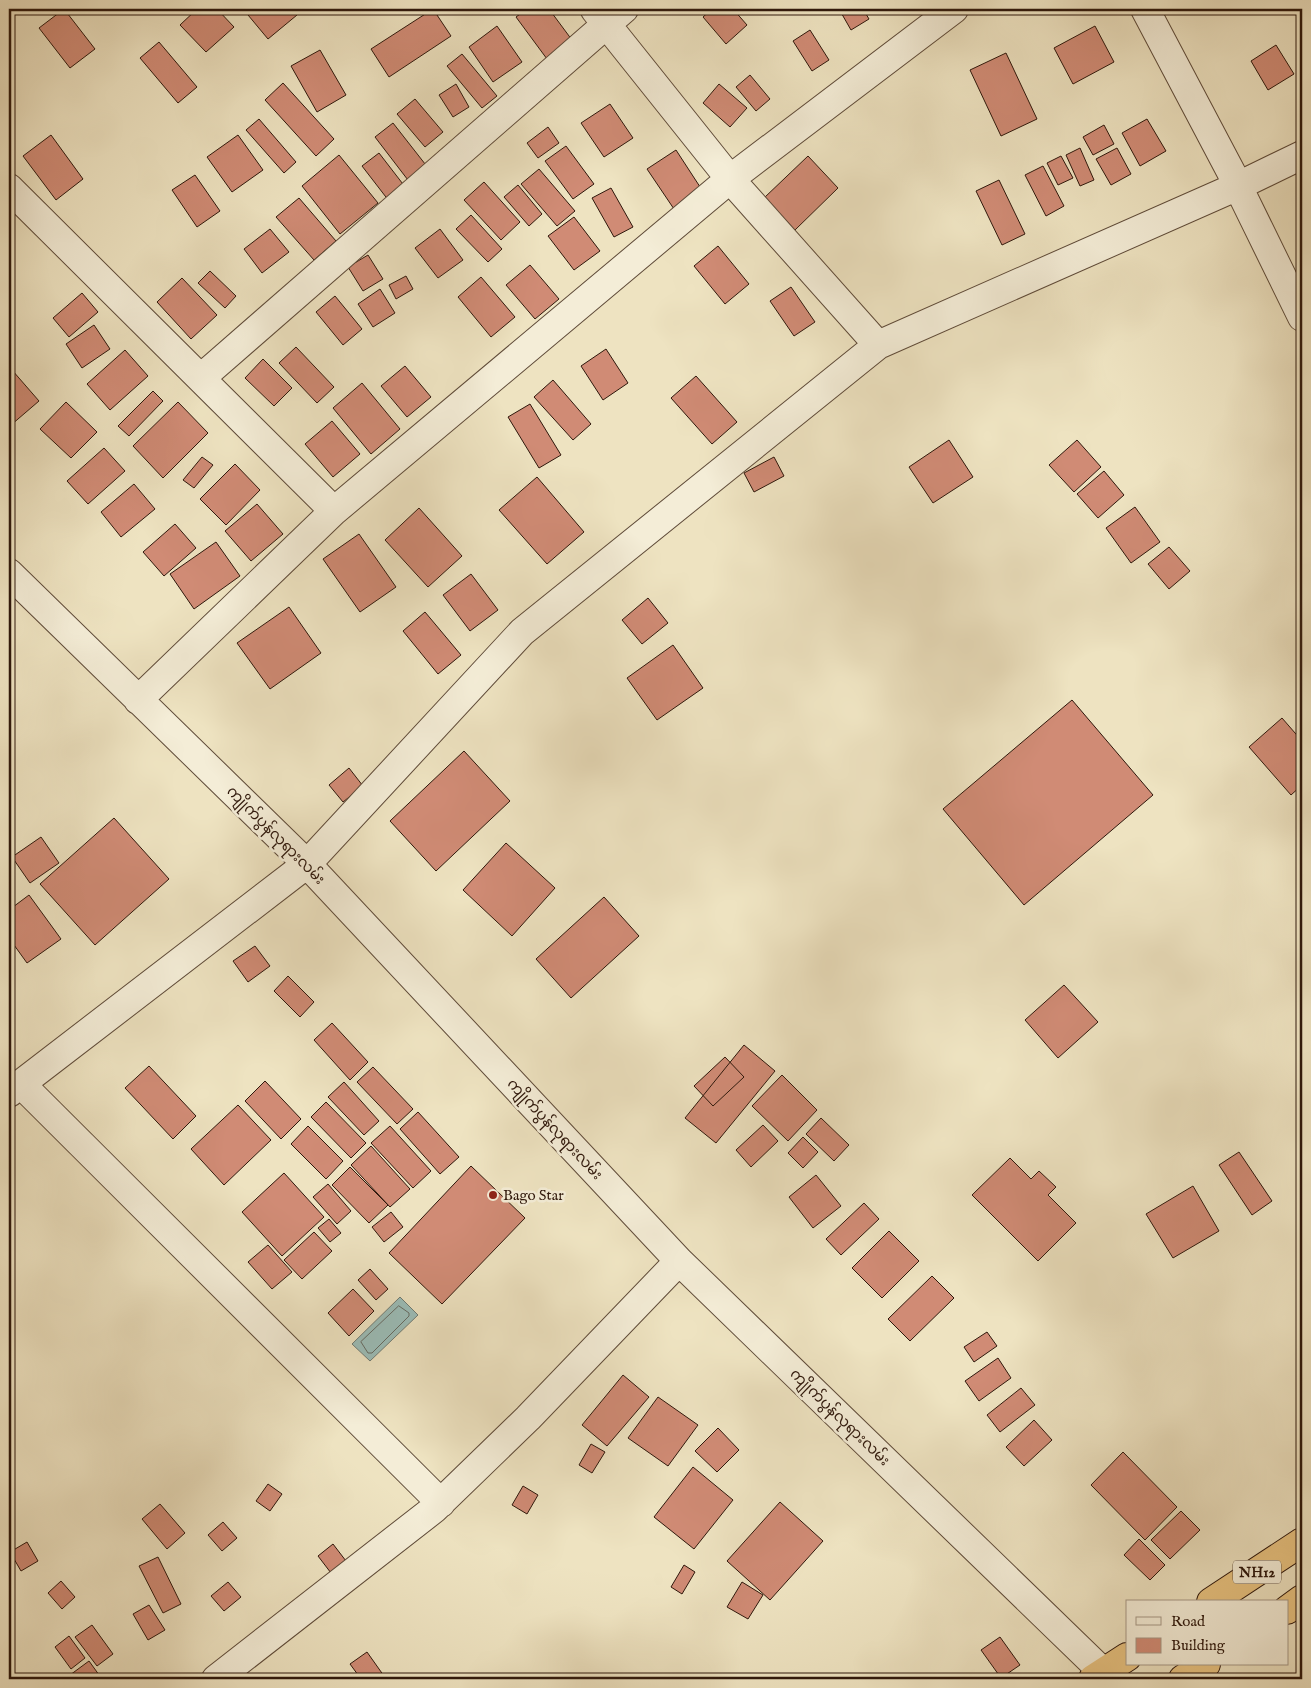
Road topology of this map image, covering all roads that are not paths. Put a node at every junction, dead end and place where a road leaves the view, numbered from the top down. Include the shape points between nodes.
1 (954, 9) edge
2 (1145, 9) edge
3 (608, 14) edge
4 (1302, 155) edge
5 (730, 179) junction
6 (1238, 186) junction
7 (9, 188) edge
8 (1302, 317) edge
9 (878, 345) junction
10 (201, 378) junction
11 (334, 511) junction
12 (9, 573) edge
13 (138, 700) junction
14 (307, 864) junction
15 (15, 1089) edge
16 (679, 1261) junction
17 (441, 1503) junction
18 (1302, 1542) edge
19 (1214, 1600) edge
20 (1302, 1600) edge
21 (1288, 1609) edge
22 (1126, 1658) edge
23 (1203, 1666) edge
24 (1100, 1677) edge
25 (216, 1679) edge
26 (1184, 1679) edge

1 - 5 street
2 - 6 street
3 - 5 street
3 - 10 street
4 - 6 street
5 - 9 street
5 - 11 street
6 - 8 street
6 - 9 street
7 - 10 street
9 - 14 street via 522,632
10 - 11 street
11 - 13 street
12 - 13 street, ကျိုက်ပွန်လုရားလမ်း
13 - 14 street, ကျိုက်ပွန်လုရားလမ်း
14 - 15 street
14 - 16 street, ကျိုက်ပွန်လုရားလမ်း
15 - 17 street
16 - 17 street
16 - 24 street, ကျိုက်ပွန်လုရားလမ်း
17 - 25 street
18 - 19 highway, NH12
20 - 21 highway
22 - 24 highway
23 - 26 highway

